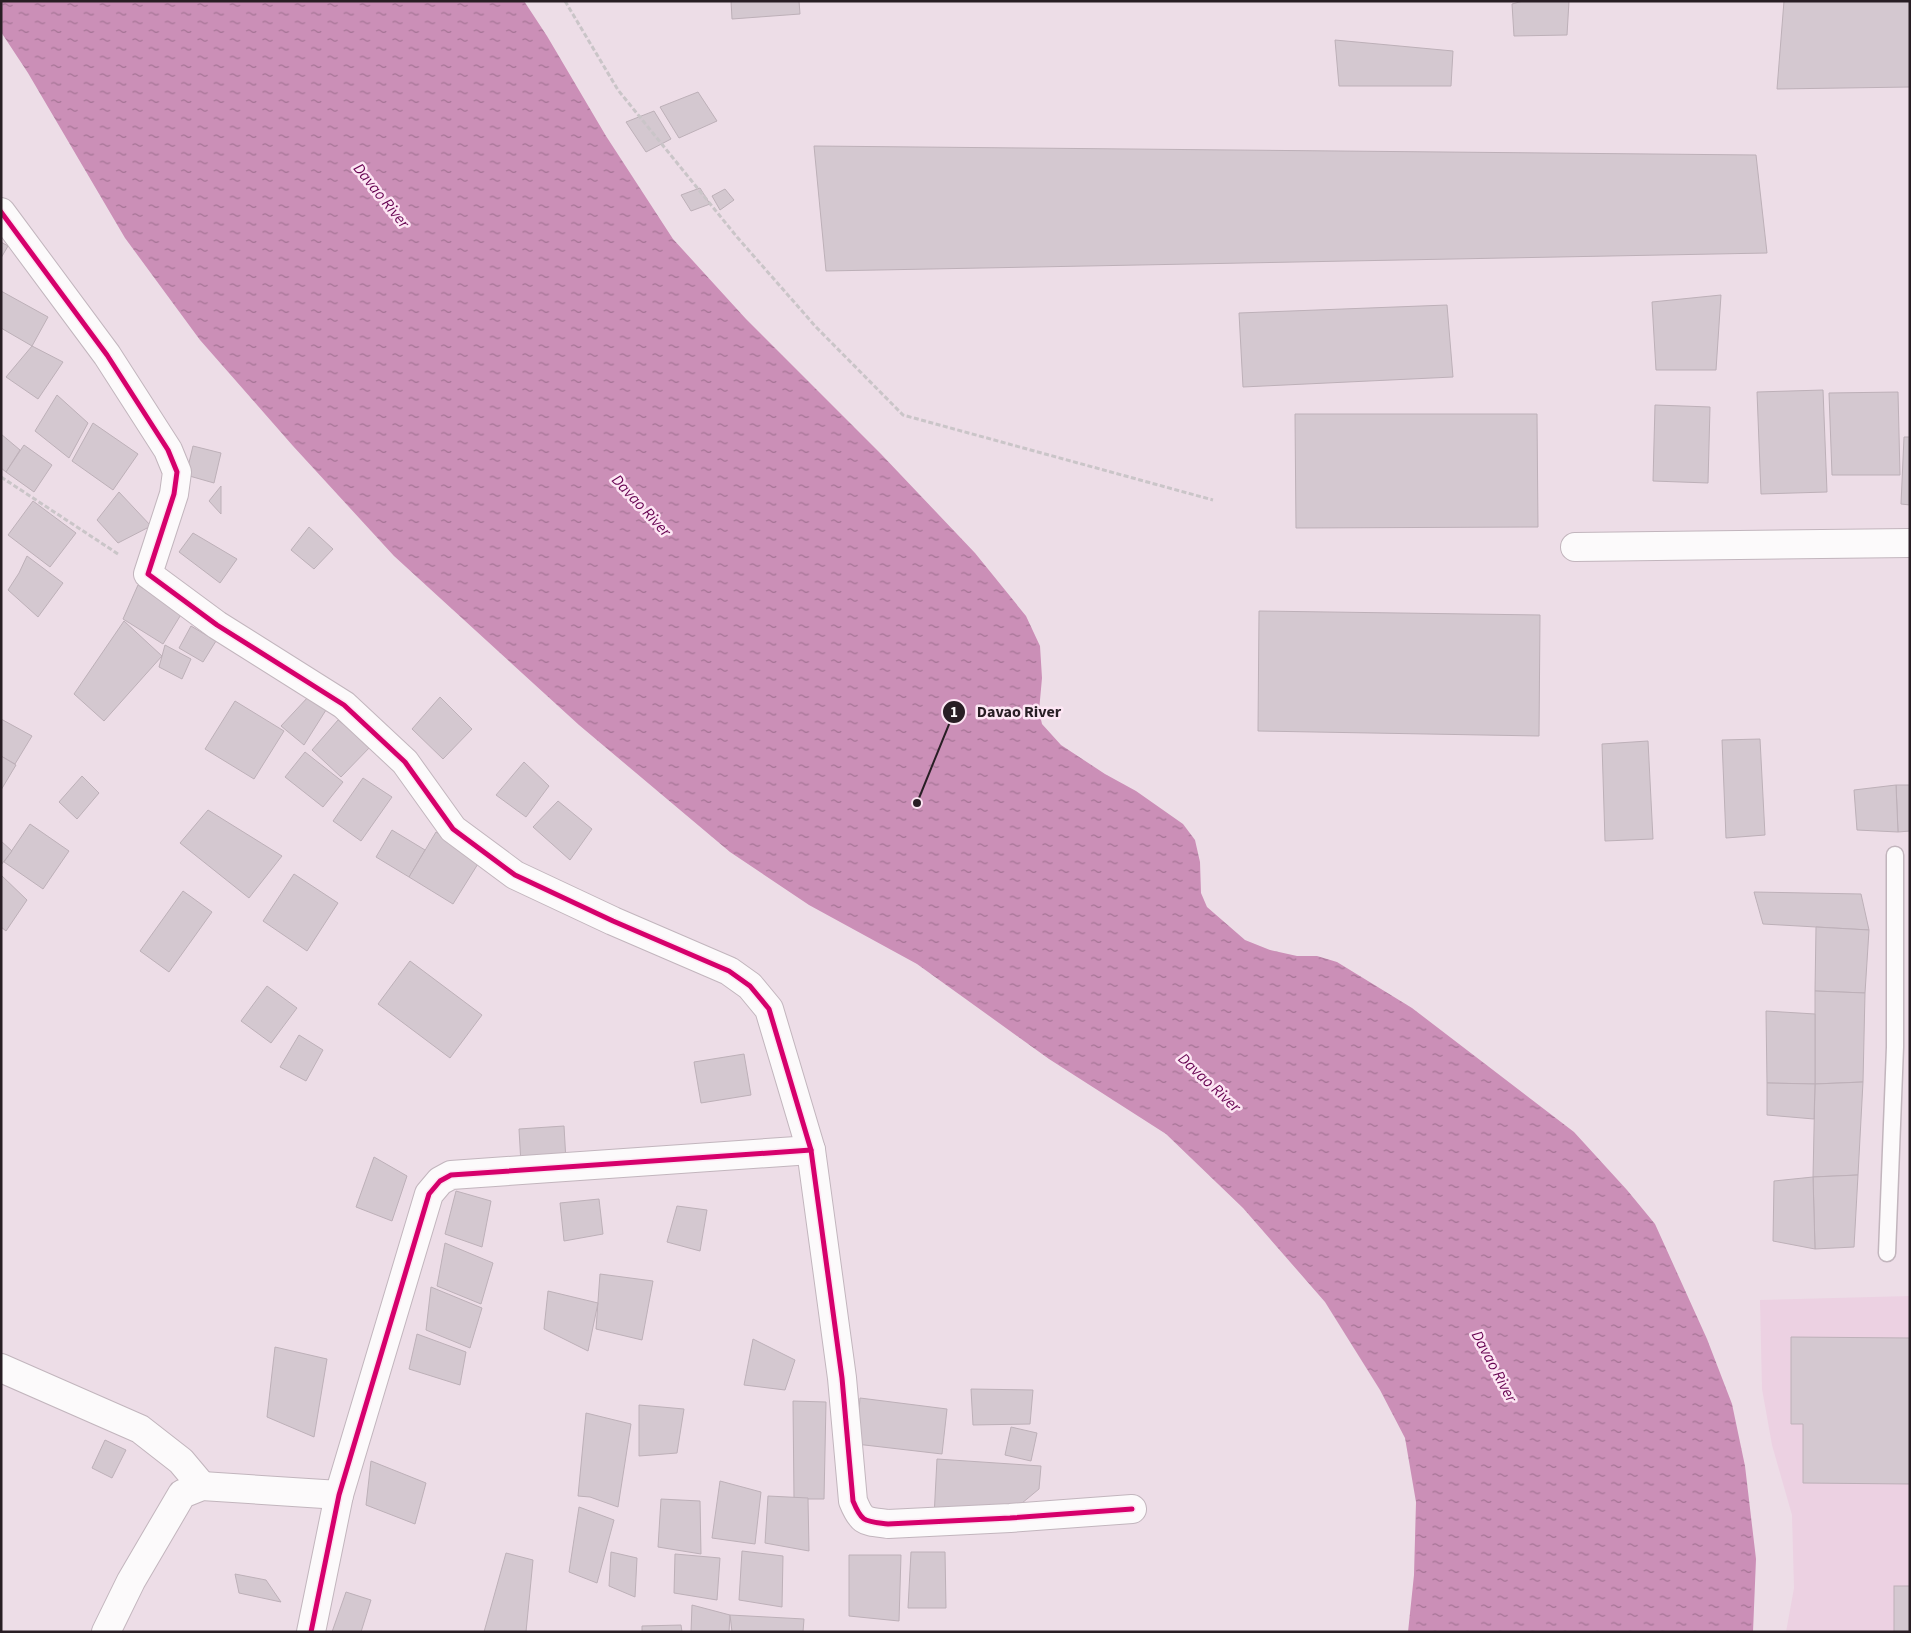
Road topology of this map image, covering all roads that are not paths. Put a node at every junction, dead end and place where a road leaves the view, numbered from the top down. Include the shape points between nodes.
1 (1, 212) edge
2 (1910, 543) edge
3 (1575, 547) dead end
4 (1895, 855) dead end
5 (811, 1150) junction
6 (1887, 1253) dead end
7 (1, 1368) edge
8 (202, 1486) junction
9 (340, 1495) junction
10 (1132, 1509) dead end
11 (106, 1632) edge
12 (311, 1632) edge

1 - 5 street via 107,355 168,450 178,472 148,574 217,624 344,705 405,762 453,829 515,874 729,971 750,986 769,1009
2 - 3 street
4 - 6 lane via 1895,1047
5 - 9 street via 452,1175 440,1181 429,1194
5 - 10 street via 842,1378 853,1501 859,1516 868,1522 888,1524
7 - 8 street via 140,1429 181,1460
8 - 9 street
8 - 11 street via 182,1494 131,1581
9 - 12 street

